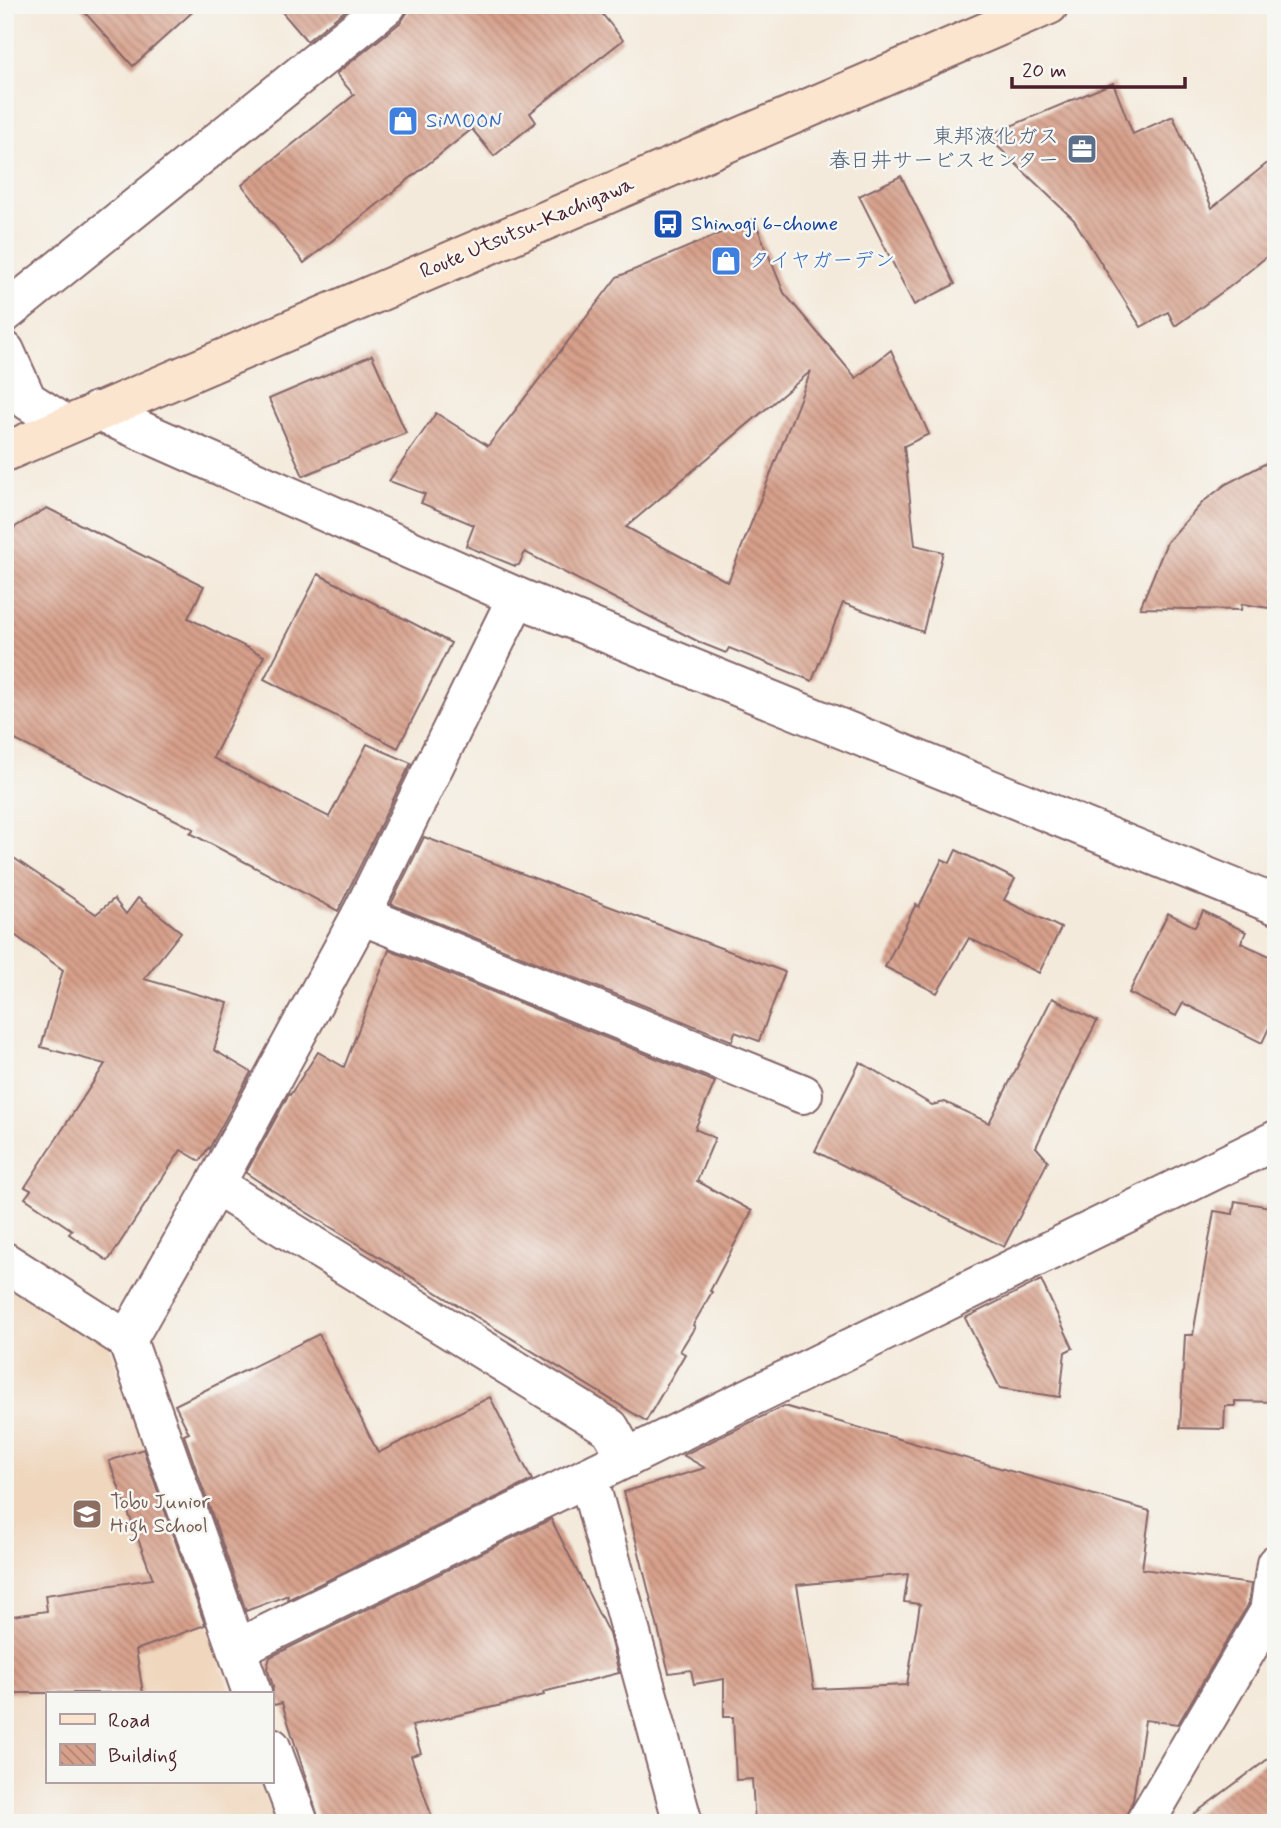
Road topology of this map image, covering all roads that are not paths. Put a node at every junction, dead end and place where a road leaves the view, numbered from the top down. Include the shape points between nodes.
1 (387, 5) edge
2 (1049, 5) edge
3 (5, 313) edge
4 (5, 351) edge
5 (81, 418) junction
6 (5, 452) edge
7 (517, 597) junction
8 (1276, 905) edge
9 (361, 915) junction
10 (803, 1094) dead end
11 (1276, 1140) edge
12 (215, 1185) junction
13 (5, 1262) edge
14 (127, 1340) junction
15 (627, 1458) junction
16 (588, 1477) junction
17 (1276, 1564) edge
18 (236, 1649) junction
19 (252, 1692) edge
20 (273, 1752) edge
21 (299, 1823) edge
22 (683, 1823) edge
23 (1145, 1823) edge

1 - 3 street
2 - 5 main road, Route Utsutsu-Kachigawa
4 - 5 street via 27,400
5 - 6 main road, Route Utsutsu-Kachigawa
5 - 7 street
7 - 8 street
7 - 9 street
9 - 10 street
9 - 12 street
11 - 15 street
12 - 14 street
12 - 15 street via 610,1428
13 - 14 street
14 - 18 street
15 - 16 street
16 - 18 street
16 - 22 street
17 - 23 street via 1269,1612
18 - 19 street
20 - 21 street

